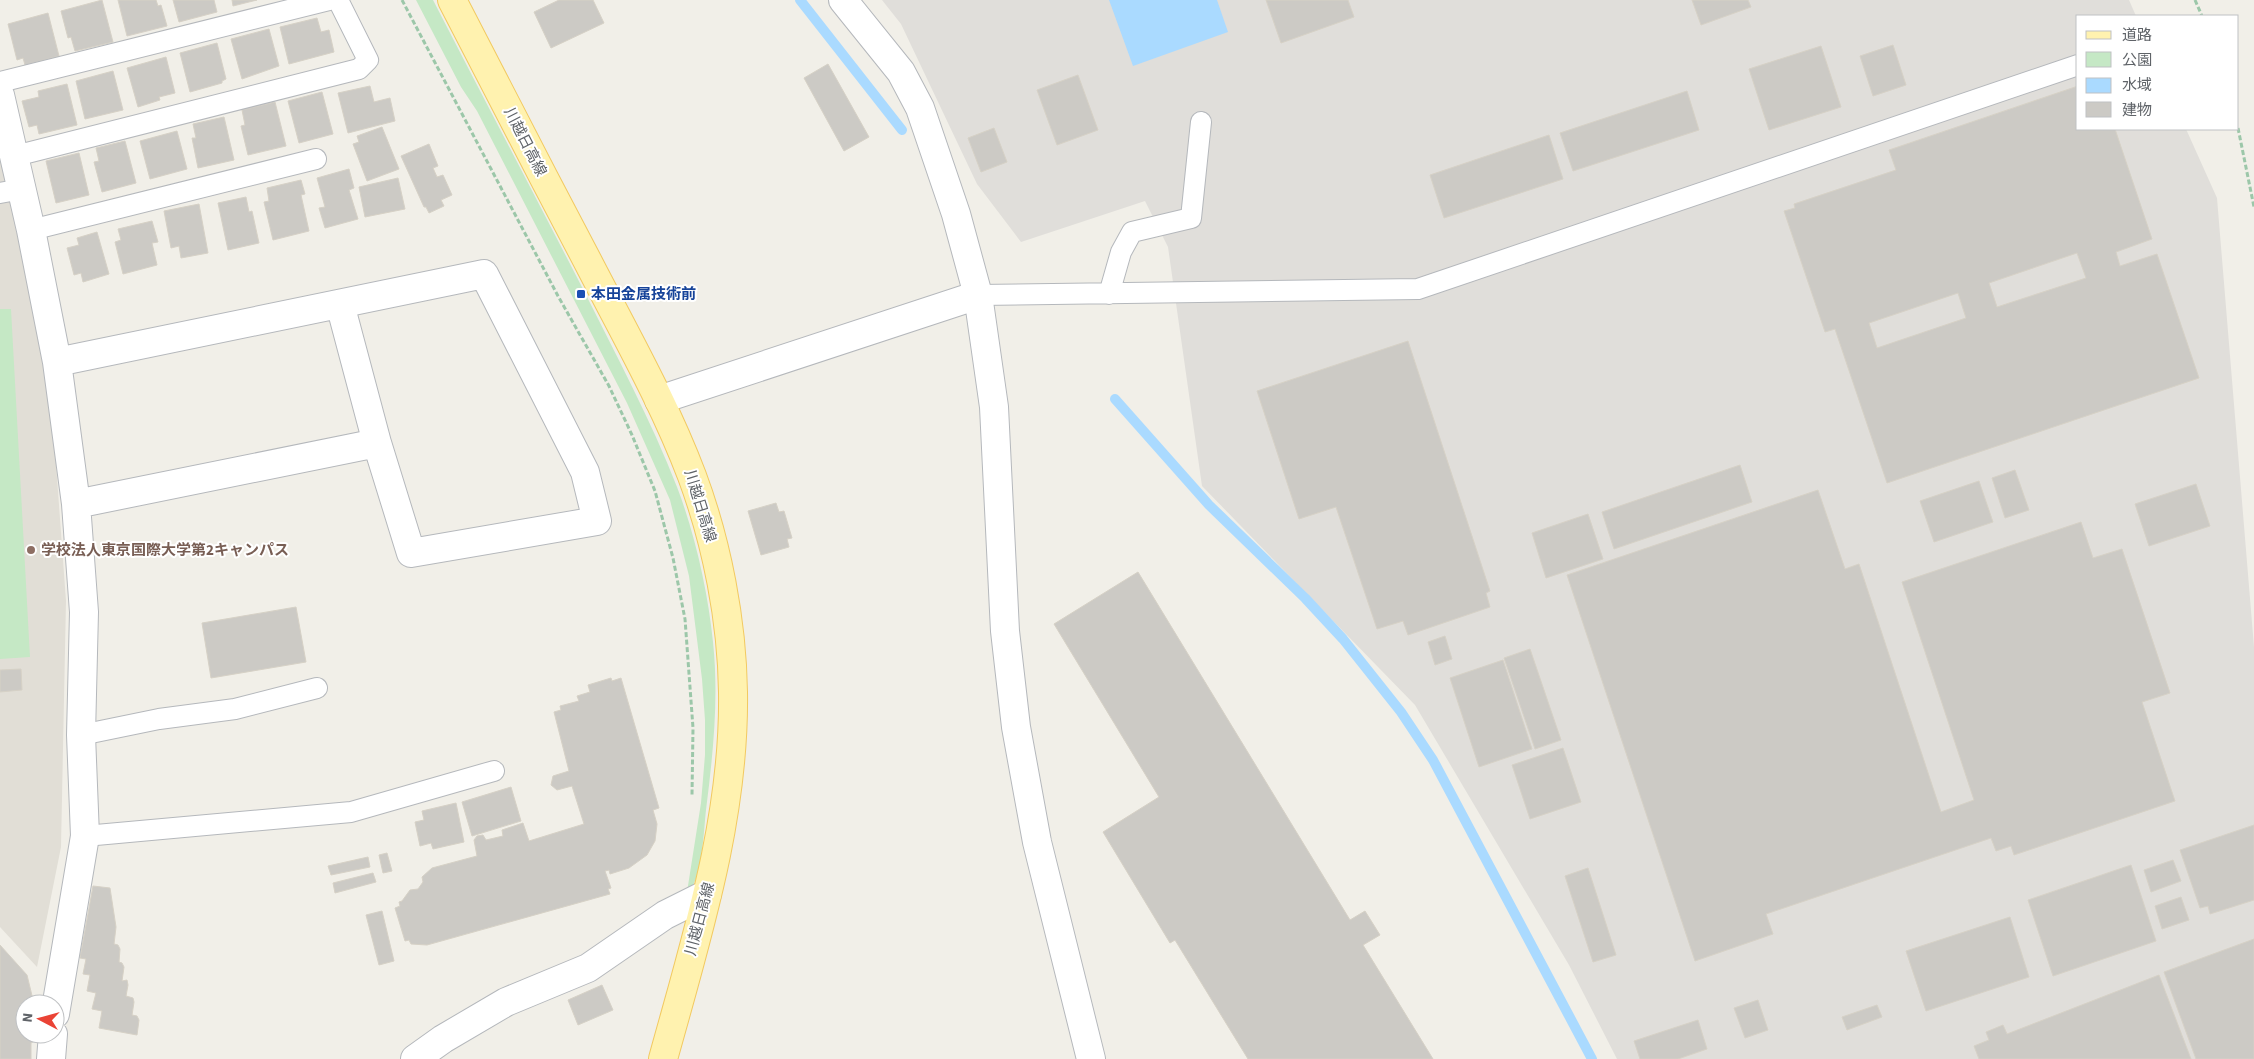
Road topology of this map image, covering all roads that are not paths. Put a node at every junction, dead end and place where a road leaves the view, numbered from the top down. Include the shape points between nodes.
1 (329, 0) edge
2 (338, 0) edge
3 (452, 0) edge
4 (843, 0) edge
5 (2076, 66) edge
6 (0, 82) edge
7 (0, 95) edge
8 (1201, 122) dead end
9 (15, 156) junction
10 (316, 159) dead end
11 (11, 191) edge
12 (31, 230) junction
13 (1109, 294) junction
14 (978, 295) junction
15 (340, 304) junction
16 (57, 362) junction
17 (659, 400) junction
18 (378, 443) junction
19 (76, 504) junction
20 (317, 688) dead end
21 (81, 734) junction
22 (494, 770) dead end
23 (85, 836) junction
24 (708, 894) junction
25 (58, 994) edge
26 (52, 1044) edge
27 (51, 1059) edge
28 (415, 1059) edge
29 (663, 1059) edge
30 (1091, 1059) edge

1 - 6 lane
2 - 9 lane via 368,60 359,69
3 - 17 main road, 川越日高線
4 - 14 street via 901,72 920,108 956,214
5 - 13 lane via 1418,289
7 - 9 street
8 - 13 lane via 1191,218 1132,232 1121,252
9 - 11 street
10 - 12 lane
11 - 12 street
12 - 16 street
13 - 14 lane
14 - 17 street
14 - 30 street via 994,407 1005,631 1016,727 1037,842
15 - 16 street
15 - 18 street
15 - 18 street via 484,274 585,472 597,520 411,553
16 - 19 street
17 - 24 main road, 川越日高線 via 692,477 705,518 726,605 731,646 731,750 724,816
18 - 19 street
19 - 21 street via 84,612
20 - 21 lane via 235,709
21 - 23 street
22 - 23 lane via 351,812
23 - 25 street
24 - 28 street via 665,915 588,968 506,1002
24 - 29 main road, 川越日高線
26 - 27 street

